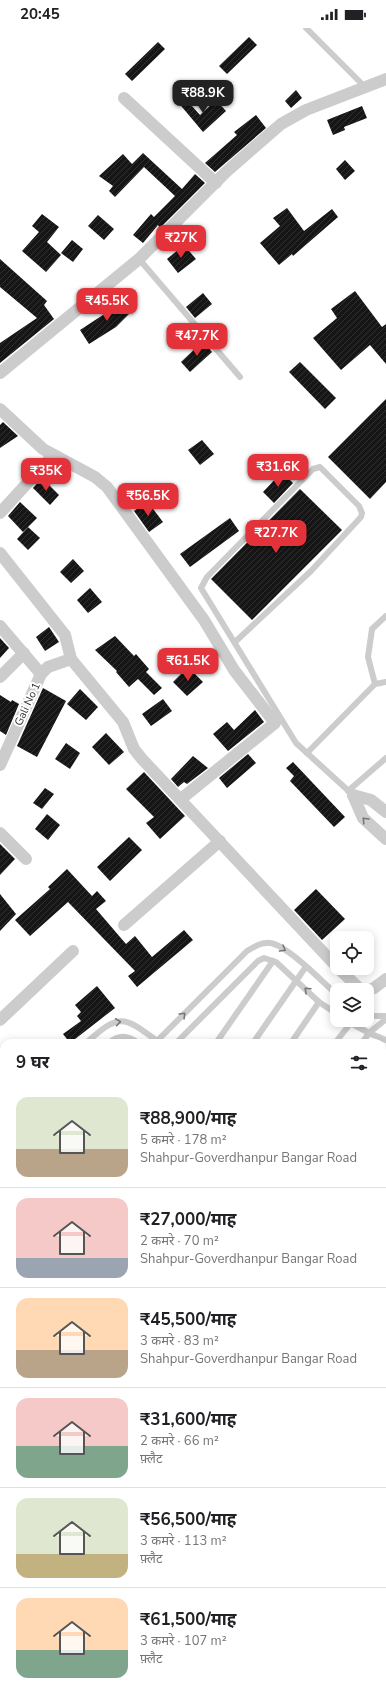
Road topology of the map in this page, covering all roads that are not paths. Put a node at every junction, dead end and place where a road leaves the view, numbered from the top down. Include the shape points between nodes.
1 (306, 28) edge
2 (386, 79) edge
3 (365, 87) junction
4 (124, 98) dead end
5 (216, 183) junction
6 (139, 259) junction
7 (0, 373) edge
8 (240, 377) dead end
9 (0, 409) edge
10 (53, 455) junction
11 (0, 513) edge
12 (0, 553) edge
13 (386, 616) edge
14 (0, 626) edge
15 (235, 642) junction
16 (24, 653) junction
17 (71, 659) junction
18 (41, 674) junction
19 (0, 677) edge
20 (386, 682) edge
21 (375, 684) junction
22 (307, 753) junction
23 (386, 758) edge
24 (0, 765) edge
25 (350, 793) junction
26 (181, 799) junction
27 (386, 812) edge
28 (0, 833) edge
29 (386, 839) edge
30 (220, 841) junction
31 (26, 859) dead end
32 (124, 925) dead end
33 (73, 951) dead end
34 (330, 958) edge
35 (273, 961) junction
36 (305, 968) junction
37 (346, 975) edge
38 (386, 979) edge
39 (296, 981) junction
40 (354, 983) edge
41 (374, 988) edge
42 (330, 989) edge
43 (319, 1002) junction
44 (330, 1009) edge
45 (374, 1016) edge
46 (386, 1016) edge
47 (386, 1019) edge
48 (0, 1020) edge
49 (345, 1027) edge
50 (358, 1027) edge
51 (369, 1033) junction
52 (91, 1039) edge
53 (115, 1039) edge
54 (133, 1039) edge
55 (153, 1039) edge
56 (160, 1039) edge
57 (180, 1039) edge
58 (219, 1039) edge
59 (256, 1039) edge
60 (294, 1039) edge
61 (337, 1039) edge
62 (365, 1039) edge
63 (382, 1039) edge

1 - 3 lane
2 - 3 street
3 - 5 street via 306,110 281,124
4 - 5 street
5 - 6 street
6 - 7 street
6 - 8 lane
9 - 10 street via 43,449
10 - 11 street
10 - 26 street via 96,477 107,487 204,620 234,670 275,723
12 - 17 street via 65,635
13 - 21 lane via 372,629 368,657
14 - 16 street
15 - 15 lane via 361,518 362,513 358,506 320,467 313,469 204,583 202,588
15 - 22 lane via 296,743
16 - 18 street
16 - 19 street
17 - 18 street, Gali No 1 via 48,667
17 - 26 street via 123,722 134,749
18 - 24 street, Gali No 1
20 - 21 lane
21 - 22 lane
22 - 25 lane
23 - 25 lane
25 - 27 street via 371,800
29 -> 25 street via 363,818
26 - 30 street
28 - 31 street
30 - 32 street
30 - 34 street
33 - 48 street
35 - 39 lane
35 - 57 lane via 264,958 258,961
35 - 58 lane
36 - 39 lane
36 - 42 lane
56 -> 36 lane via 247,951 258,945 270,943 280,946
37 - 40 street
38 - 41 street
43 -> 39 lane
39 - 59 lane
43 - 44 lane
43 - 60 lane
45 - 46 lane
47 - 51 lane
49 - 61 lane
50 - 51 lane
51 - 62 lane
51 - 63 lane
52 -> 55 lane via 106,1026 126,1021
53 - 54 lane via 120,1036

